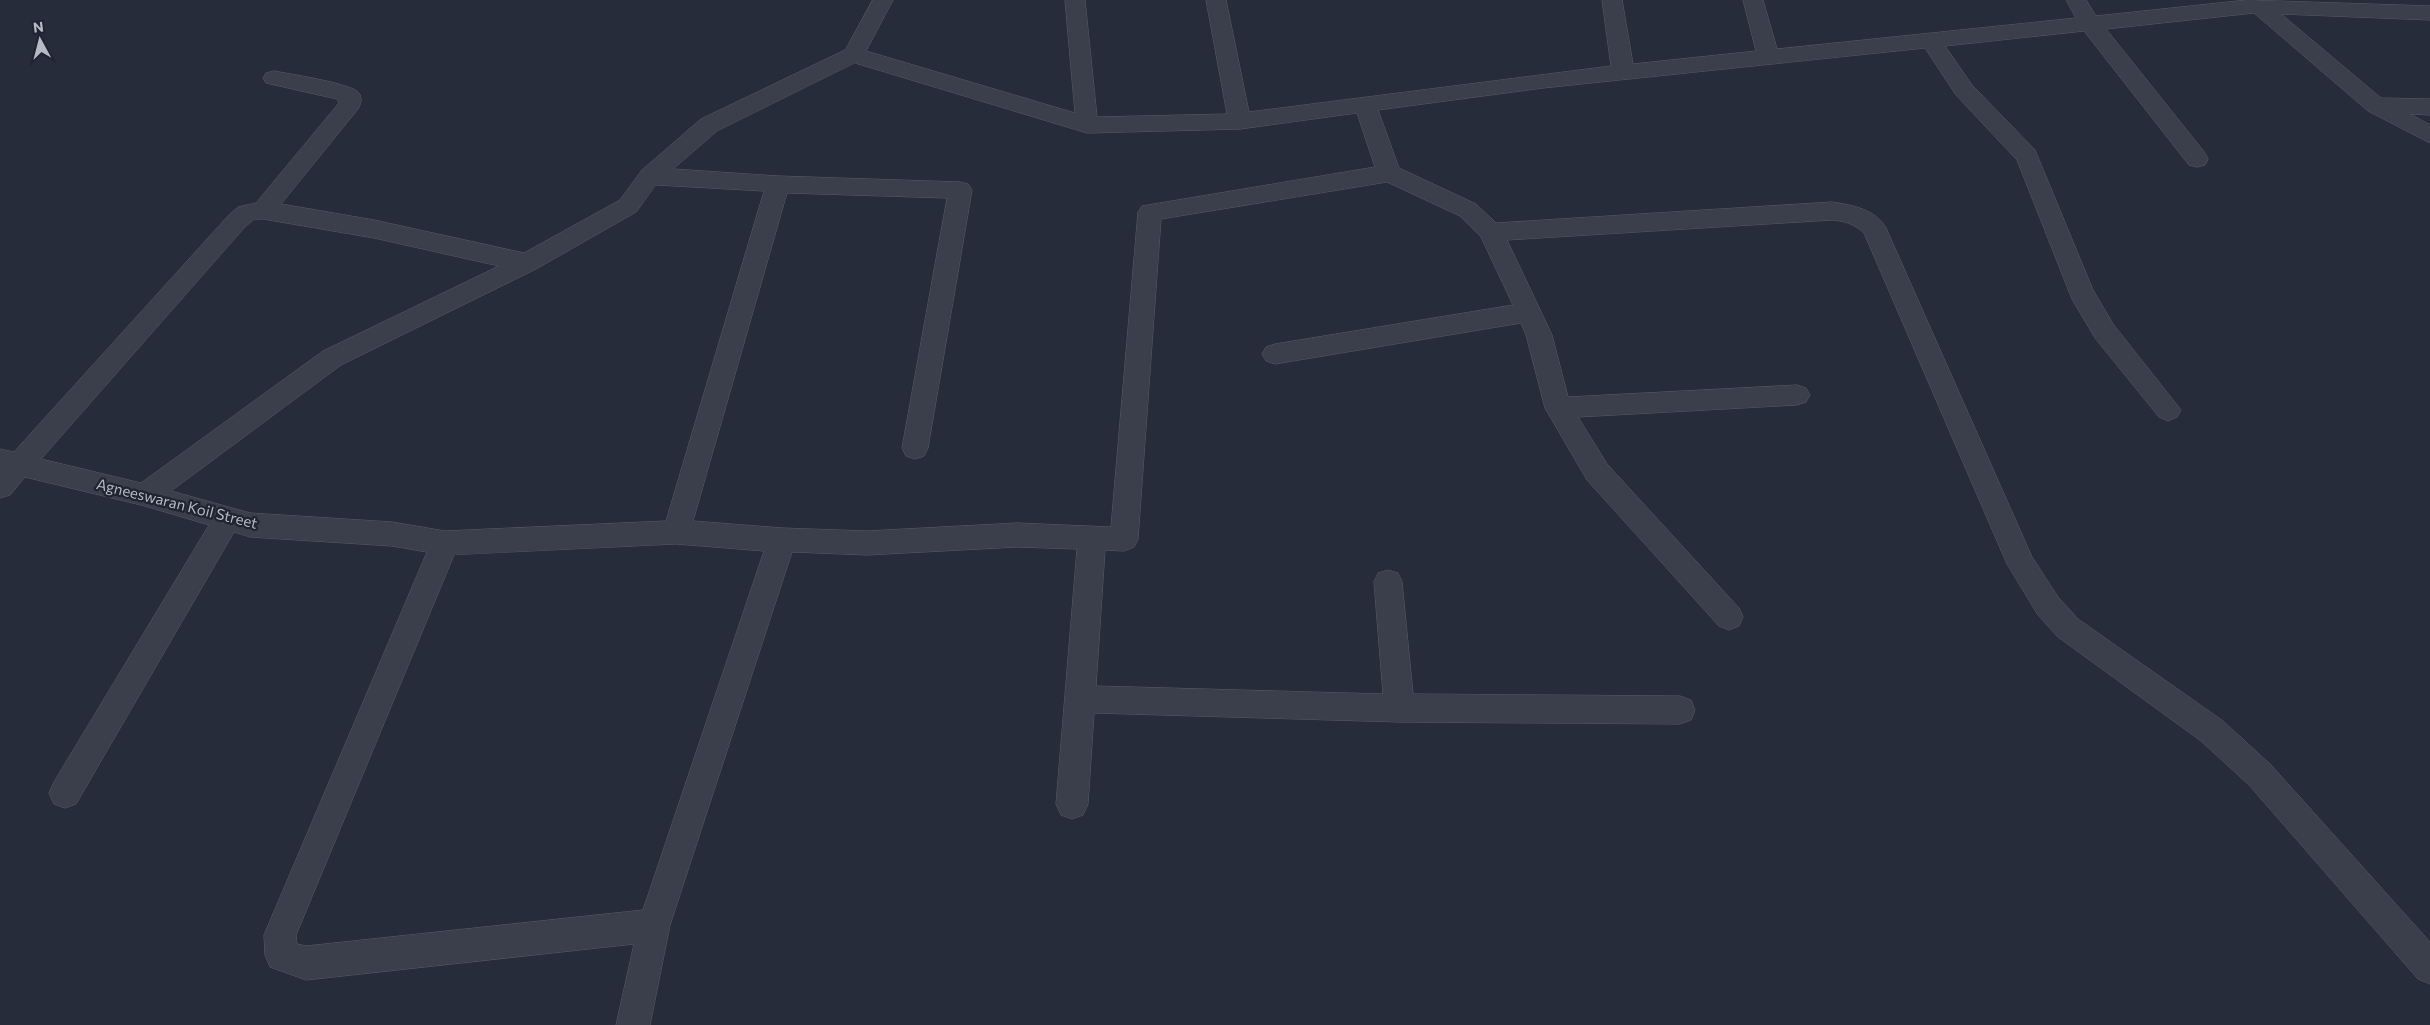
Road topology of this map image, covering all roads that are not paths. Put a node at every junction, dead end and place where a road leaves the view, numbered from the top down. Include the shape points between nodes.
1 (883, 0) edge
2 (1075, 0) edge
3 (1216, 0) edge
4 (1612, 0) edge
5 (1753, 0) edge
6 (2076, 0) edge
7 (2258, 3) edge
8 (2430, 13) edge
9 (2090, 24) junction
10 (1930, 40) junction
11 (853, 55) junction
12 (1768, 57) junction
13 (1624, 72) junction
14 (274, 78) dead end
15 (1365, 104) junction
16 (2376, 106) junction
17 (2430, 107) edge
18 (1240, 121) junction
19 (1087, 125) junction
20 (2430, 135) edge
21 (2196, 160) dead end
22 (1390, 173) junction
23 (650, 176) junction
24 (778, 184) junction
25 (263, 210) junction
26 (1492, 232) junction
27 (527, 263) junction
28 (1528, 312) junction
29 (1275, 354) dead end
30 (1797, 395) dead end
31 (1558, 408) junction
32 (2168, 410) dead end
33 (915, 448) dead end
34 (10, 463) edge
35 (0, 487) edge
36 (145, 495) junction
37 (228, 519) junction
38 (676, 532) junction
39 (1092, 538) junction
40 (782, 540) junction
41 (445, 543) junction
42 (1388, 582) dead end
43 (1729, 617) dead end
44 (1080, 699) junction
45 (1399, 708) junction
46 (1680, 710) dead end
47 (65, 793) dead end
48 (1072, 804) dead end
49 (654, 925) junction
50 (2430, 967) edge
51 (633, 1025) edge

1 - 11 street
2 - 19 street
3 - 18 street
4 - 13 street
5 - 12 street
6 - 9 street
7 - 8 street
7 - 9 street
7 - 16 street
9 - 10 street
9 - 21 street
10 - 12 street
10 - 32 street via 1964,90 2027,156 2081,292 2104,331
11 - 19 street
11 - 23 street via 709,125
12 - 13 street
13 - 15 street
14 - 25 street via 344,94 350,97 350,104
15 - 18 street
15 - 22 street
16 - 17 street
16 - 20 street
18 - 19 street
22 - 26 street via 1468,210
22 - 39 street, Agneeswaran Koil Street via 1150,212 1124,539
23 - 24 street
23 - 27 street via 628,206
24 - 33 street via 960,190
24 - 38 street
25 - 27 street via 374,229
25 - 34 street via 246,213 236,222
26 - 28 street
26 - 50 street via 1832,211 1850,212 1862,217 1874,228 2021,564 2048,606 2068,628 2212,731 2260,775
27 - 36 street via 332,358
28 - 29 street
28 - 31 street via 1539,335
30 - 31 street
31 - 43 street via 1597,472
34 - 35 street
34 - 36 street, Agneeswaran Koil Street
36 - 37 street, Agneeswaran Koil Street
37 - 41 street, Agneeswaran Koil Street via 250,525 392,534
37 - 47 street
38 - 40 street, Agneeswaran Koil Street
38 - 41 street, Agneeswaran Koil Street
39 - 40 street, Agneeswaran Koil Street via 1016,535 867,543
39 - 44 street
40 - 49 street
41 - 49 street via 280,935 282,956 306,963
42 - 45 street
44 - 45 street
44 - 48 street
45 - 46 street
49 - 51 street

